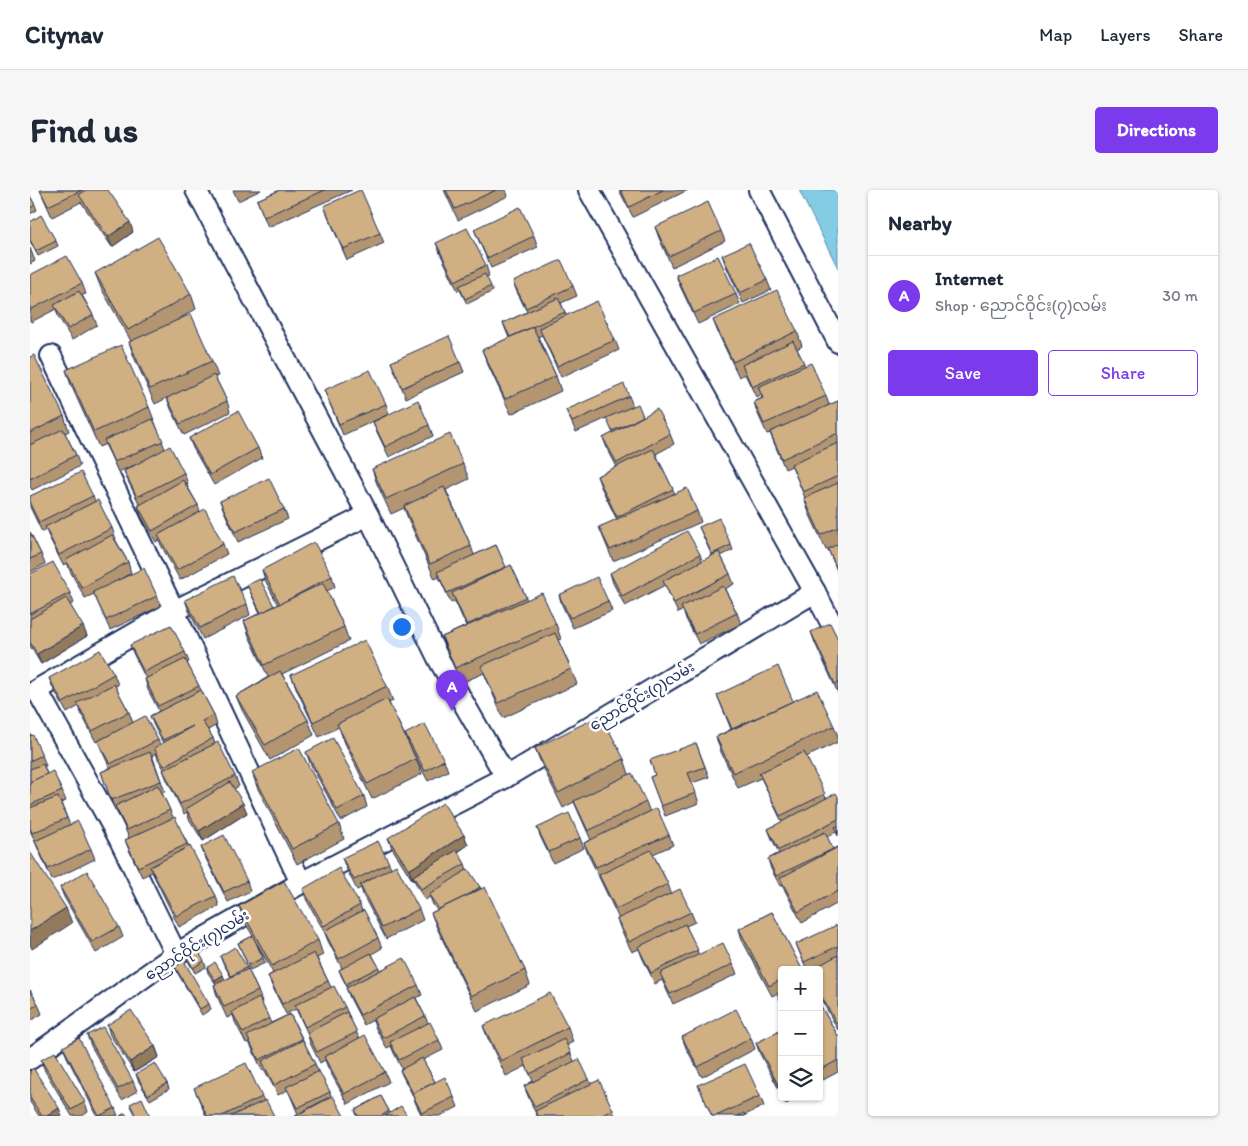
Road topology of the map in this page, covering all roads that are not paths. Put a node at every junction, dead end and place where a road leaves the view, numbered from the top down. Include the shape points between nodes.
1 (196, 190) edge
2 (589, 190) edge
3 (759, 190) edge
4 (838, 342) edge
5 (51, 356) dead end
6 (368, 515) junction
7 (815, 592) junction
8 (174, 611) junction
9 (838, 636) edge
10 (34, 682) edge
11 (506, 777) junction
12 (301, 883) junction
13 (176, 954) junction
14 (30, 1059) edge

1 - 6 street
2 - 7 street
3 - 4 street
5 - 8 street
6 - 8 street
6 - 11 street via 439,660
7 - 9 street
7 - 11 street, ညောင်ဝိုင်း(၇)လမ်း
8 - 10 street
8 - 12 street
10 - 13 street via 119,838
11 - 12 street, ညောင်ဝိုင်း(၇)လမ်း
12 - 13 street, ညောင်ဝိုင်း(၇)လမ်း
13 - 14 street, ညောင်ဝိုင်း(၇)လမ်း

